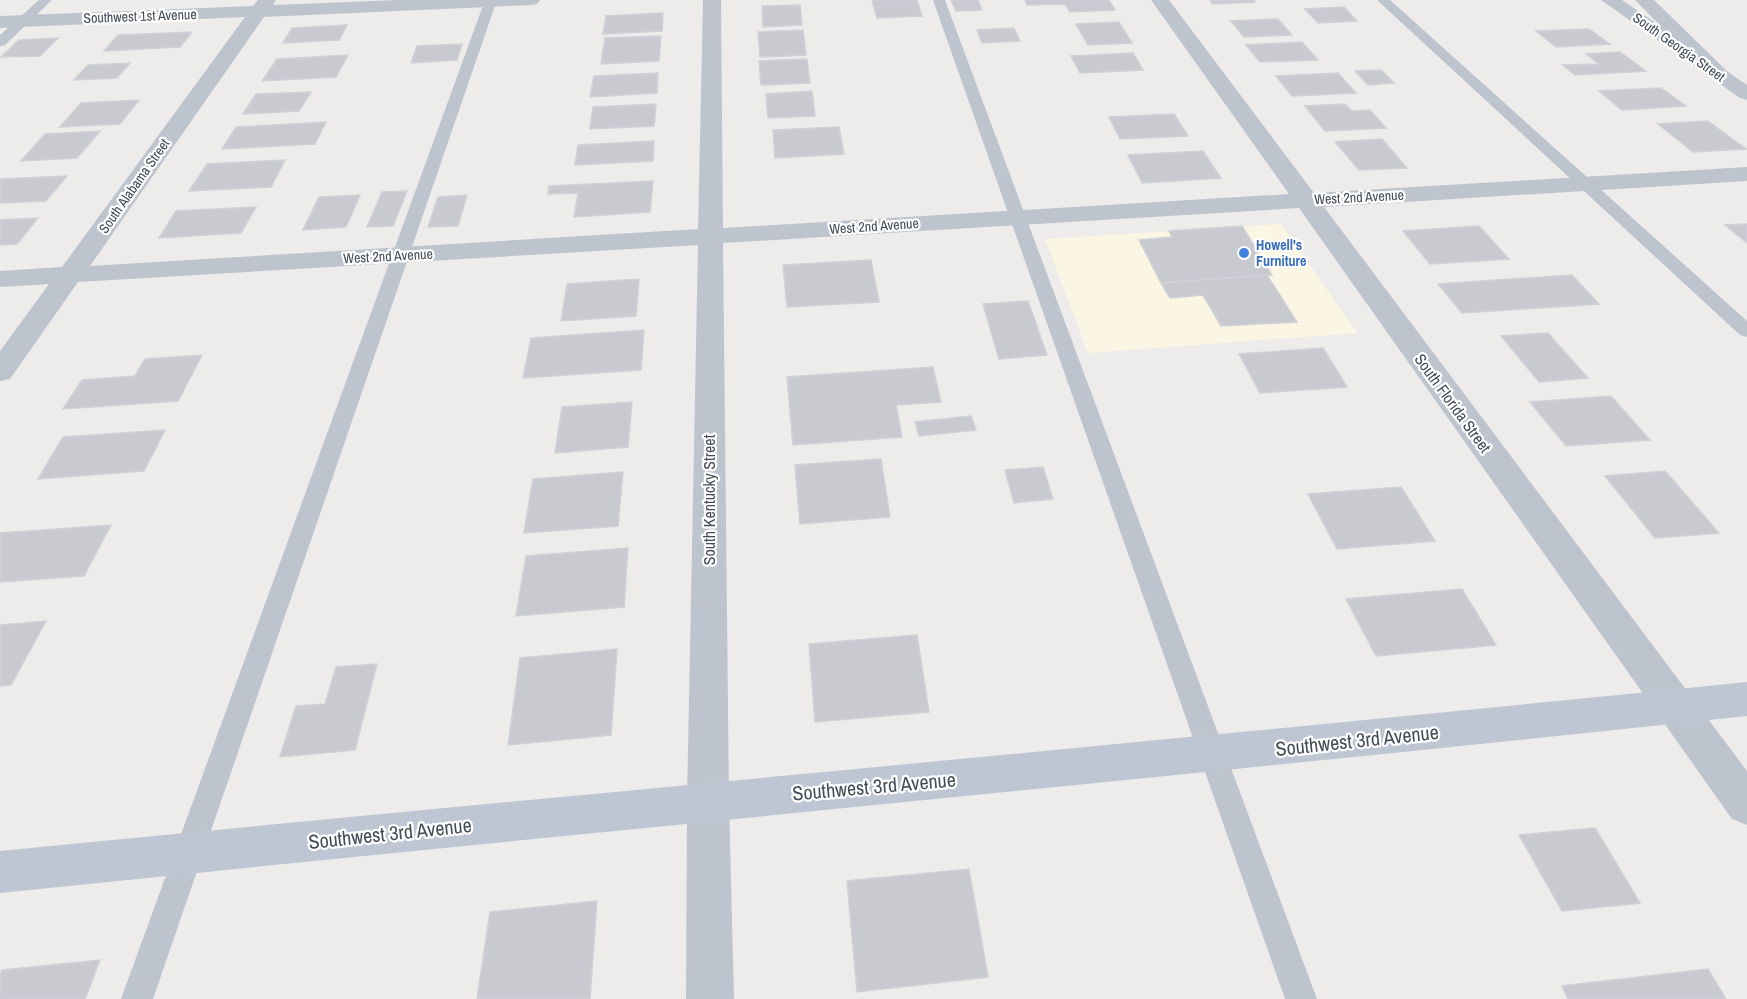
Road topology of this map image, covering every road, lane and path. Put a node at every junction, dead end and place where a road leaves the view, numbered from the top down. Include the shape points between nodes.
1 (46, 0) edge
2 (531, 0) edge
3 (712, 0) edge
4 (939, 0) edge
5 (1160, 0) edge
6 (1383, 0) edge
7 (1610, 0) edge
8 (1644, 0) edge
9 (491, 1) edge
10 (263, 5) edge
11 (23, 21) junction
12 (0, 22) edge
13 (0, 42) edge
14 (1721, 76) junction
15 (1747, 94) edge
16 (1747, 174) edge
17 (1584, 183) junction
18 (1304, 200) junction
19 (1019, 217) junction
20 (711, 237) junction
21 (400, 255) junction
22 (71, 274) junction
23 (0, 279) edge
24 (1747, 331) edge
25 (0, 372) edge
26 (1747, 699) edge
27 (1675, 706) junction
28 (1211, 755) junction
29 (708, 801) junction
30 (1747, 805) edge
31 (190, 853) junction
32 (0, 872) edge
33 (137, 999) edge
34 (710, 999) edge
35 (1301, 999) edge

1 - 11 lane
2 - 9 street, Southwest 1st Avenue
3 - 20 street, South Kentucky Street
4 - 19 lane
5 - 18 street, South Florida Street
6 - 17 lane
7 - 14 street, South Georgia Street
8 - 14 street
9 - 10 street, Southwest 1st Avenue
9 - 21 lane
10 - 11 street, Southwest 1st Avenue
10 - 22 street, South Alabama Street
11 - 12 street, Southwest 1st Avenue
11 - 13 lane
14 - 15 street, South Georgia Street
16 - 17 street, West 2nd Avenue
17 - 18 street, West 2nd Avenue
17 - 24 lane
18 - 19 street, West 2nd Avenue
18 - 27 street, South Florida Street
19 - 20 street, West 2nd Avenue
19 - 28 lane
20 - 21 street, West 2nd Avenue
20 - 29 street, South Kentucky Street
21 - 22 street, West 2nd Avenue
21 - 31 lane
22 - 23 street, West 2nd Avenue
22 - 25 street, South Alabama Street
26 - 27 main road, Southwest 3rd Avenue
27 - 28 main road, Southwest 3rd Avenue
27 - 30 street, South Florida Street
28 - 29 main road, Southwest 3rd Avenue
28 - 35 lane
29 - 31 main road, Southwest 3rd Avenue
29 - 34 street, South Kentucky Street
31 - 32 main road, Southwest 3rd Avenue
31 - 33 lane

